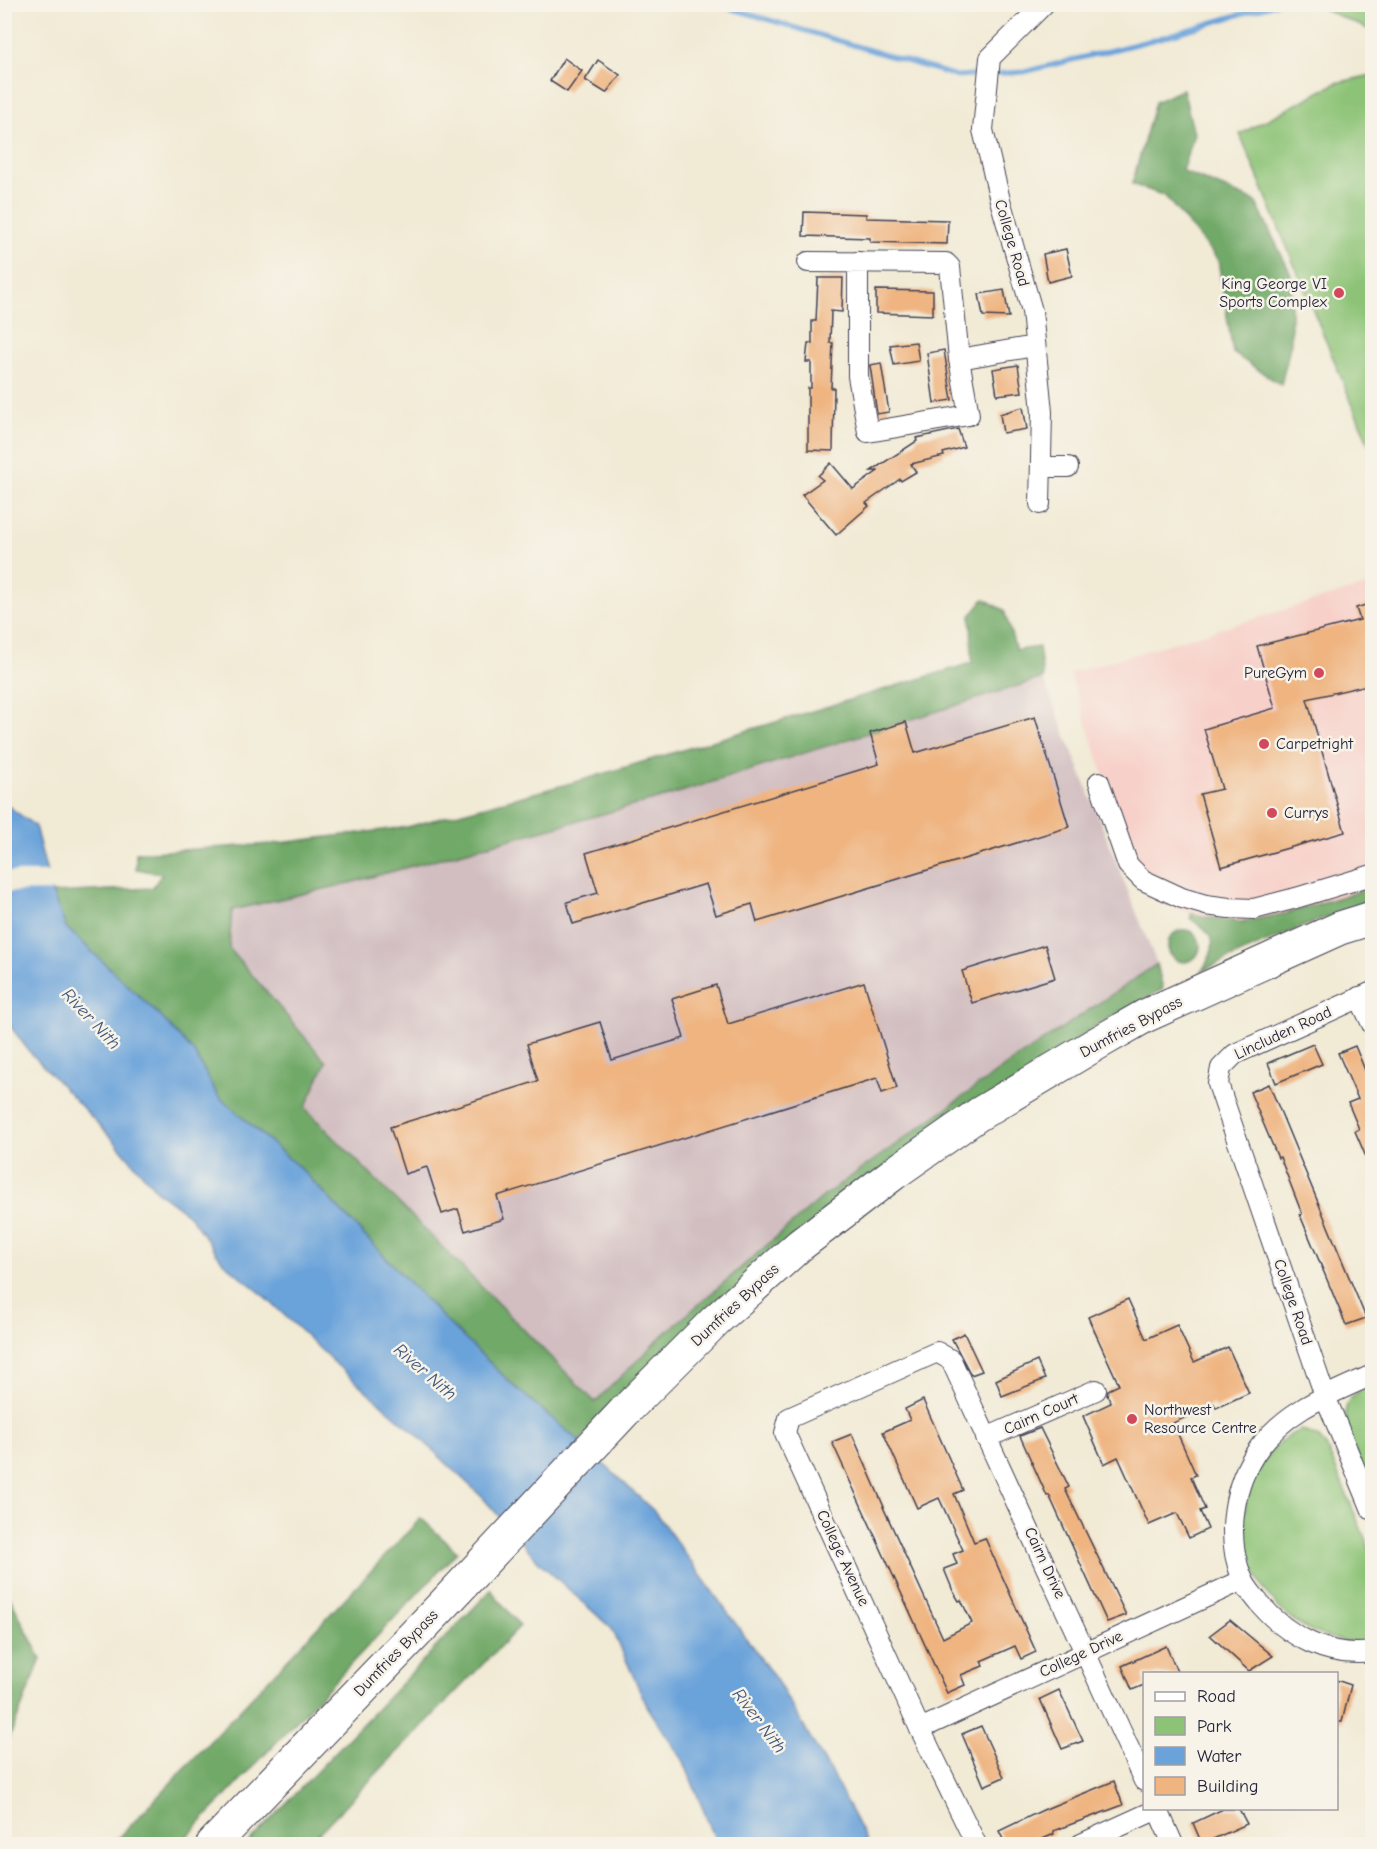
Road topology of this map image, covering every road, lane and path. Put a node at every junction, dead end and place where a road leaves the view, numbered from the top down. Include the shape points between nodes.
1 (1044, 4) edge
2 (808, 262) dead end
3 (858, 262) junction
4 (1035, 346) junction
5 (959, 359) junction
6 (1041, 467) junction
7 (1068, 467) dead end
8 (1040, 504) dead end
9 (1099, 782) dead end
10 (1372, 875) edge
11 (1372, 918) edge
12 (1366, 994) edge
13 (1372, 1024) edge
14 (1220, 1093) joint
15 (938, 1352) joint
16 (1372, 1375) edge
17 (1096, 1390) dead end
18 (1325, 1396) junction
19 (986, 1438) junction
20 (1372, 1510) edge
21 (1243, 1580) junction
22 (1086, 1652) junction
23 (1372, 1652) edge
24 (920, 1729) junction
25 (1143, 1779) edge
26 (1156, 1810) edge
27 (1158, 1810) edge
28 (213, 1845) edge
29 (976, 1845) edge
30 (1081, 1845) edge
31 (1173, 1845) edge

1 - 4 street, College Road via 990,58 983,130 1032,311
2 - 3 street
3 - 5 street via 946,262 950,267
3 - 5 street via 858,376 868,432 969,415
4 - 5 street
4 - 6 street, College Road via 1042,412
6 - 7 street
6 - 8 street, College Road
9 - 10 street via 1128,865 1160,889 1206,905 1254,909
11 - 28 highway, Dumfries Bypass via 1340,928 1145,1016 978,1114 800,1245 716,1320 625,1411
12 - 13 street
12 - 14 street, Lincluden Road via 1230,1058 1218,1076
14 - 18 street, College Road
15 - 19 street, Cairn Drive via 951,1360
15 - 24 street, College Avenue via 789,1418 785,1433
16 - 18 street
17 - 19 street, Cairn Court
18 - 20 street, College Road
18 - 21 street via 1284,1421 1249,1465 1234,1514 1234,1548
19 - 22 street, Cairn Drive
21 - 22 street, College Drive
21 - 23 street via 1274,1621 1302,1639 1329,1650
22 - 24 street, College Drive
22 - 25 street, Cairn Drive
24 - 29 street, College Avenue
26 - 30 street
27 - 31 street

